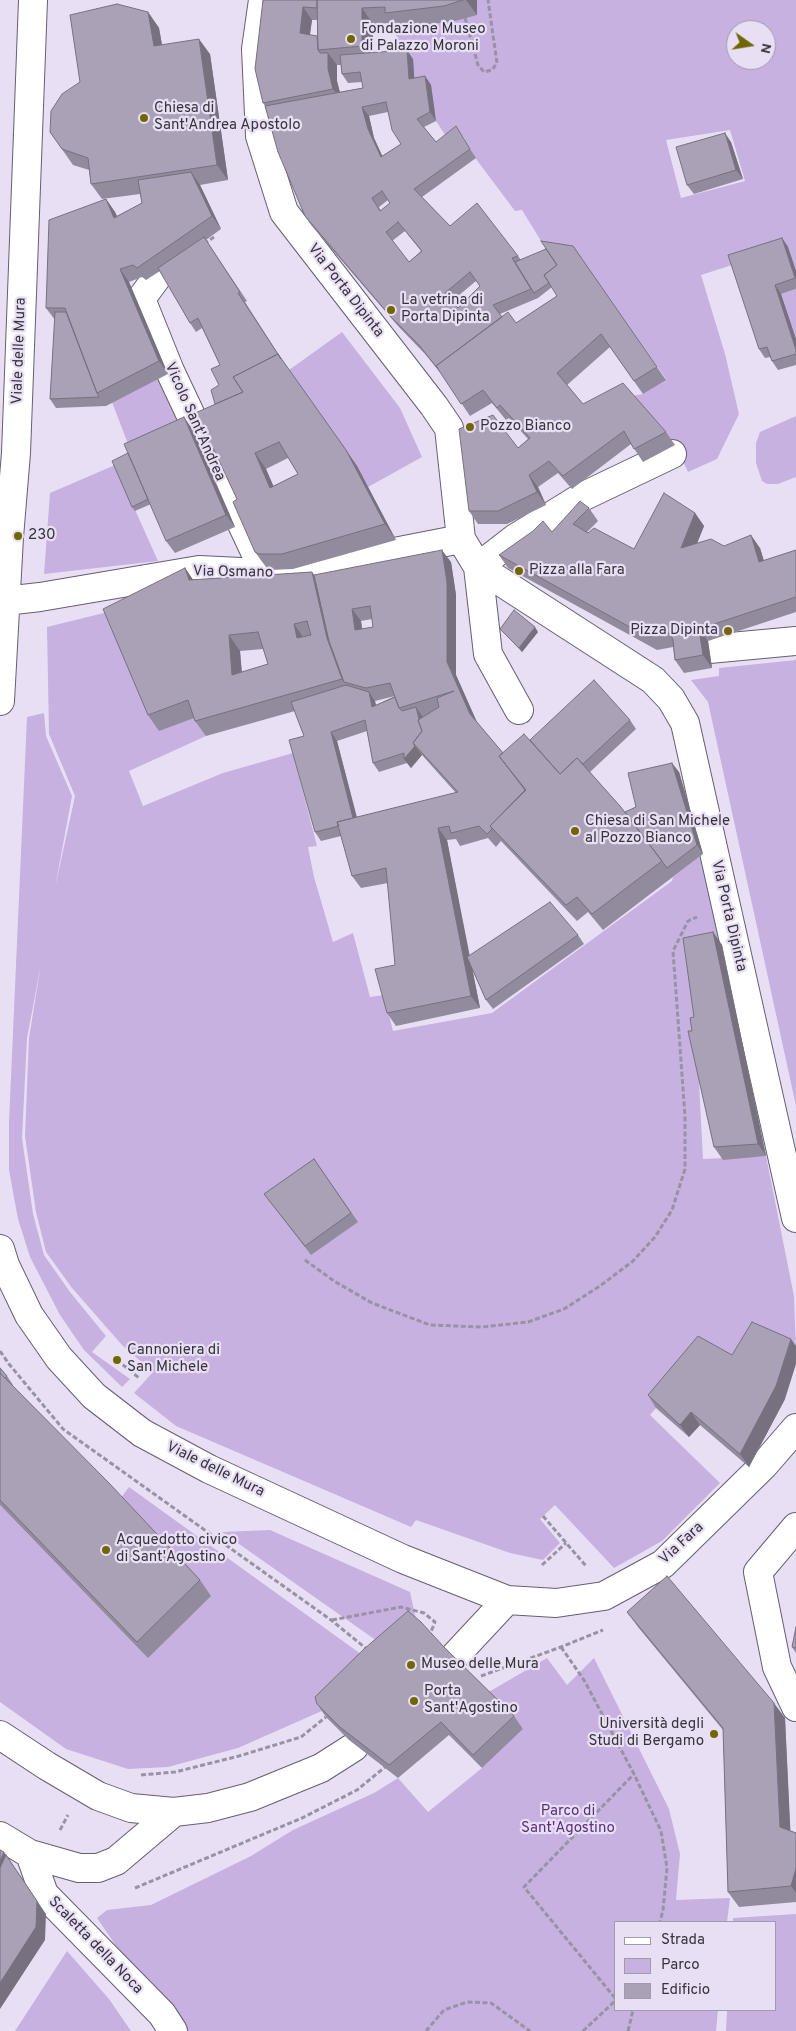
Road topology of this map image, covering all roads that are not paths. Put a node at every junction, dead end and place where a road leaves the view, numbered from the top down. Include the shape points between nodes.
1 (33, 0) edge
2 (264, 0) edge
3 (160, 273) edge
4 (672, 454) dead end
5 (461, 539) junction
6 (478, 567) junction
7 (265, 573) junction
8 (5, 601) junction
9 (796, 641) edge
10 (709, 649) edge
11 (0, 701) edge
12 (519, 710) dead end
13 (796, 1218) edge
14 (0, 1249) edge
15 (796, 1428) edge
16 (796, 1527) edge
17 (507, 1600) junction
18 (452, 1659) edge
19 (796, 1707) edge
20 (0, 1735) edge
21 (354, 1747) edge
22 (174, 1812) junction
23 (0, 1836) edge
24 (37, 1855) junction
25 (173, 2031) edge

1 - 8 street, Viale delle Mura via 16,453
2 - 5 street, Via Porta Dipinta via 256,49 260,136 284,212 449,428
3 - 7 street, Vicolo Sant'Andrea via 141,299 174,380
4 - 6 street via 582,497 514,539
5 - 6 street, Via Porta Dipinta
5 - 7 street, Via Osmano via 282,574
6 - 12 street via 488,654
6 - 13 street, Via Porta Dipinta via 653,680 671,699 685,723
7 - 8 street, Via Osmano via 199,570
8 - 11 street, Viale delle Mura
9 - 10 street
14 - 17 street, Viale delle Mura via 29,1315 59,1358 94,1396 142,1433 209,1469 387,1551
15 - 17 street, Via Fara via 764,1465 663,1564 604,1596 556,1604
16 - 19 street via 758,1572 777,1667
17 - 18 street
20 - 22 street via 98,1796 130,1808
21 - 22 street via 322,1768 250,1797 208,1808
22 - 24 street via 116,1862 106,1866 79,1868
23 - 24 street
24 - 25 street, Scaletta della Noca via 44,1894 162,2014

